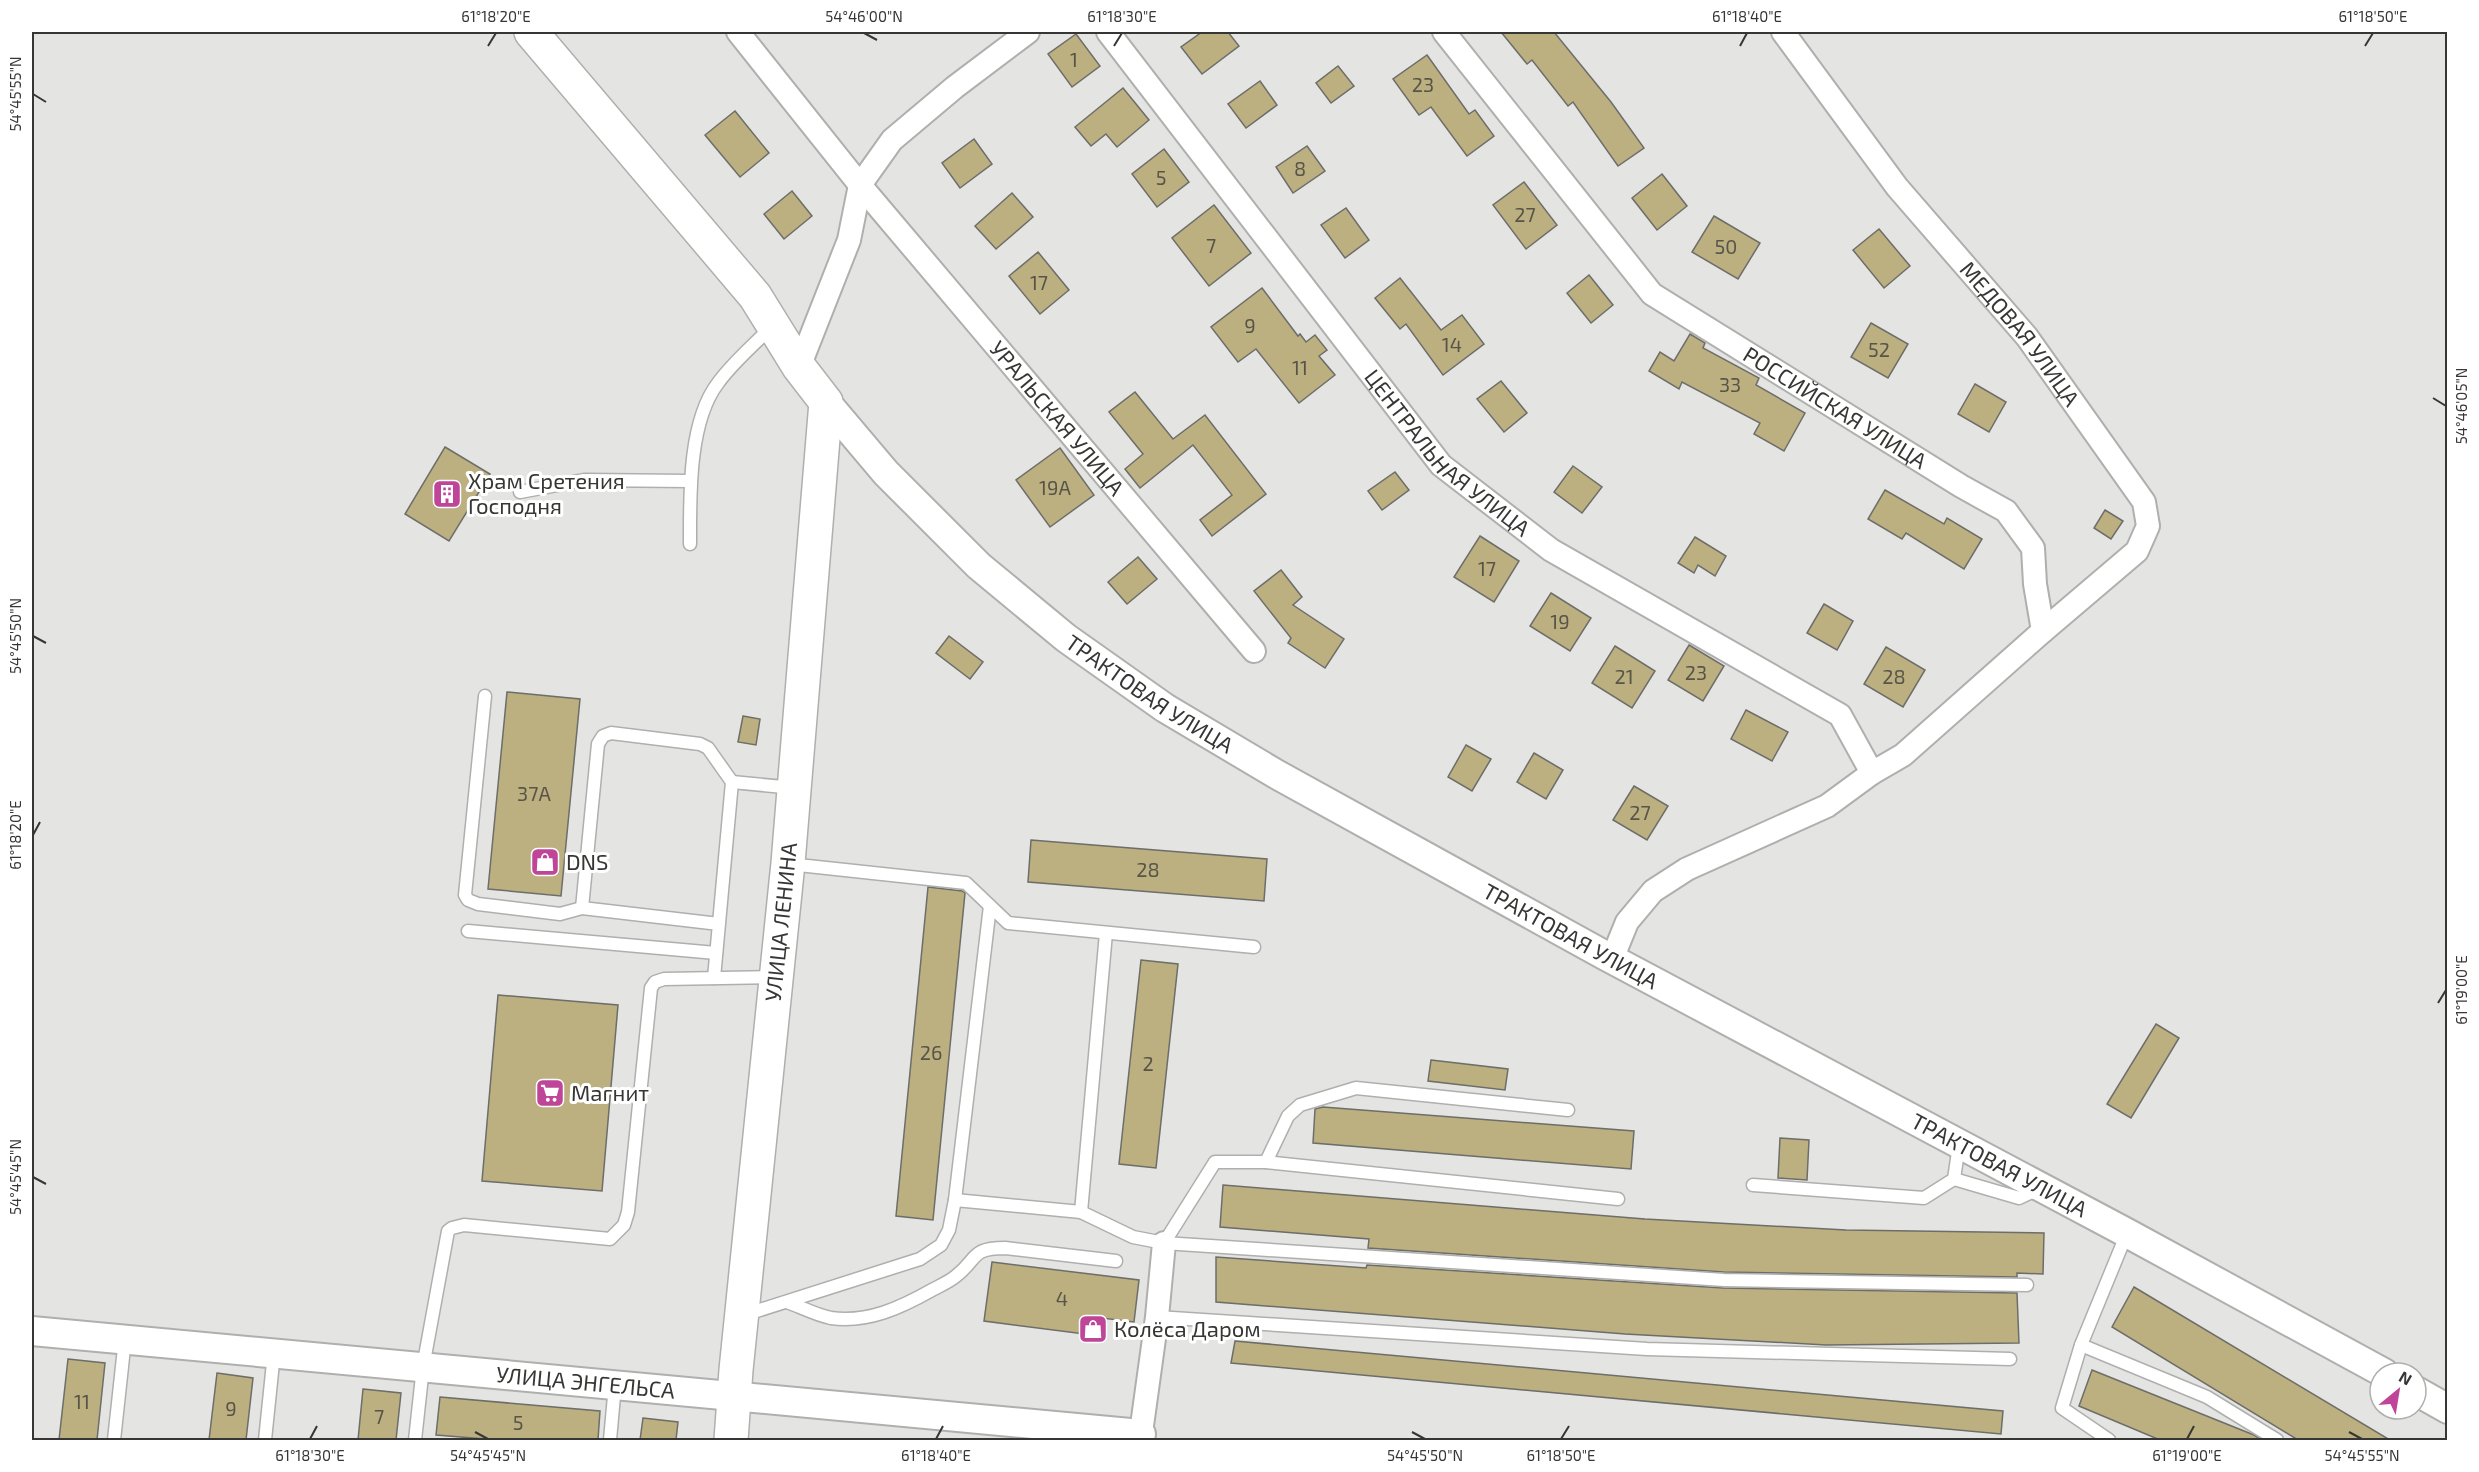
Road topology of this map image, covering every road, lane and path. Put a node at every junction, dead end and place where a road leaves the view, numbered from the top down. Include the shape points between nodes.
1 (738, 32) edge
2 (1028, 32) edge
3 (1108, 32) edge
4 (1444, 32) edge
5 (1783, 32) edge
6 (534, 33) edge
7 (860, 185) junction
8 (774, 324) junction
9 (799, 367) junction
10 (826, 402) junction
11 (690, 481) junction
12 (520, 492) dead end
13 (690, 544) dead end
14 (2043, 631) junction
15 (1254, 651) dead end
16 (485, 696) dead end
17 (1872, 773) junction
18 (732, 783) junction
19 (794, 788) junction
20 (788, 864) junction
21 (990, 906) junction
22 (582, 908) junction
23 (719, 924) junction
24 (468, 931) dead end
25 (1106, 933) junction
26 (1254, 948) dead end
27 (716, 953) junction
28 (1612, 959) junction
29 (776, 977) junction
30 (714, 978) junction
31 (1568, 1110) dead end
32 (1959, 1143) junction
33 (1266, 1162) junction
34 (1954, 1179) junction
35 (1753, 1185) dead end
36 (2041, 1187) junction
37 (1618, 1199) dead end
38 (955, 1200) junction
39 (1082, 1212) junction
40 (2127, 1233) junction
41 (1164, 1243) junction
42 (1116, 1262) dead end
43 (2027, 1285) dead end
44 (787, 1302) junction
45 (743, 1316) junction
46 (1157, 1317) junction
47 (32, 1330) edge
48 (125, 1339) junction
49 (2081, 1345) junction
50 (274, 1353) junction
51 (2010, 1359) dead end
52 (2368, 1364) edge
53 (423, 1367) junction
54 (615, 1385) junction
55 (734, 1398) junction
56 (2428, 1398) edge
57 (2448, 1409) edge
58 (1142, 1438) edge
59 (114, 1440) edge
60 (265, 1440) edge
61 (415, 1440) edge
62 (610, 1440) edge
63 (731, 1440) edge
64 (2109, 1440) edge
65 (2277, 1440) edge

1 - 7 street, УРАЛЬСКАЯ УЛИЦА
2 - 7 street via 892,140
3 - 17 street, ЦЕНТРАЛЬНАЯ УЛИЦА via 1441,465 1551,549 1840,715
4 - 14 street, РОССИЙСКАЯ УЛИЦА via 1652,294 2006,511 2033,548
5 - 14 street, МЕДОВАЯ УЛИЦА via 1897,187 2027,338 2144,502 2148,526 2137,551
6 - 8 main road via 755,296
7 - 9 street via 849,240
7 - 15 street, УРАЛЬСКАЯ УЛИЦА
8 - 9 main road
8 - 11 lane via 717,383 703,409
9 - 10 main road
10 - 19 main road, УЛИЦА ЛЕНИНА
10 - 28 street, ТРАКТОВАЯ УЛИЦА via 886,473 979,566 1075,644 1165,708 1276,774
11 - 12 lane via 584,480
11 - 13 lane
14 - 17 street via 1903,755
16 - 22 lane via 465,896 478,904 560,914
17 - 28 street via 1827,806 1687,869 1653,891 1627,922
18 - 19 lane
18 - 22 lane via 708,748 699,744 611,733 603,736 597,744 594,768
18 - 23 lane
19 - 20 main road, УЛИЦА ЛЕНИНА
20 - 21 lane via 966,883
20 - 29 main road, УЛИЦА ЛЕНИНА
21 - 25 lane via 1008,923
21 - 38 lane
22 - 23 lane
23 - 27 lane
24 - 27 lane
25 - 26 lane
25 - 39 lane
27 - 30 lane
28 - 32 street, ТРАКТОВАЯ УЛИЦА
29 - 30 lane
29 - 45 main road, УЛИЦА ЛЕНИНА
30 - 53 lane via 664,979 651,988 628,1212 619,1232 610,1239 464,1225 452,1228 448,1231
31 - 33 lane via 1356,1088 1300,1105 1288,1116
32 - 34 lane
32 - 36 street, ТРАКТОВАЯ УЛИЦА
33 - 37 lane
33 - 41 lane via 1215,1162
34 - 35 lane via 1924,1198
34 - 36 lane via 2019,1198
36 - 40 street, ТРАКТОВАЯ УЛИЦА
38 - 39 lane
38 - 44 lane via 949,1230 941,1245 920,1259
39 - 41 lane via 1133,1237
40 - 49 lane
40 - 52 street, ТРАКТОВАЯ УЛИЦА
41 - 43 lane via 1724,1280
41 - 46 street
42 - 44 lane via 988,1248 974,1255 956,1277 883,1313 855,1319 828,1317
44 - 45 lane
45 - 55 main road, УЛИЦА ЛЕНИНА
46 - 51 lane via 1647,1349
46 - 58 street
47 - 48 street, УЛИЦА ЭНГЕЛЬСА
48 - 50 street, УЛИЦА ЭНГЕЛЬСА
48 - 59 lane
49 - 64 lane via 2062,1408
49 - 65 lane via 2207,1397
50 - 53 street, УЛИЦА ЭНГЕЛЬСА
50 - 60 lane
53 - 54 street, УЛИЦА ЭНГЕЛЬСА
53 - 61 lane
54 - 55 street, УЛИЦА ЭНГЕЛЬСА
54 - 62 lane
55 - 58 street, УЛИЦА ЭНГЕЛЬСА
55 - 63 main road, УЛИЦА ЛЕНИНА
56 - 57 street

